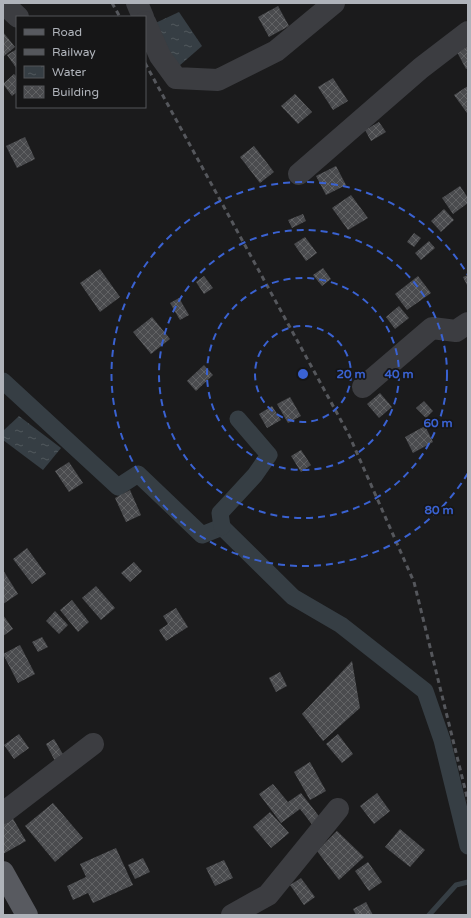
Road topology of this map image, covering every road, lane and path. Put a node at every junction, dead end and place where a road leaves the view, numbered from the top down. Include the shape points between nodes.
1 (3, 3) edge
2 (137, 3) edge
3 (334, 3) edge
4 (17, 16) edge
5 (143, 16) edge
6 (146, 24) edge
7 (468, 32) edge
8 (299, 174) dead end
9 (468, 323) edge
10 (363, 387) dead end
11 (93, 744) dead end
12 (338, 809) dead end
13 (3, 813) edge
14 (3, 872) edge
15 (27, 915) edge
16 (232, 915) edge

1 - 4 street
2 - 5 street
3 - 6 street via 276,51 218,80 176,78 160,56
7 - 8 street via 421,68
9 - 10 street via 456,331 432,328
11 - 13 street
12 - 16 street via 268,895
14 - 15 main road

